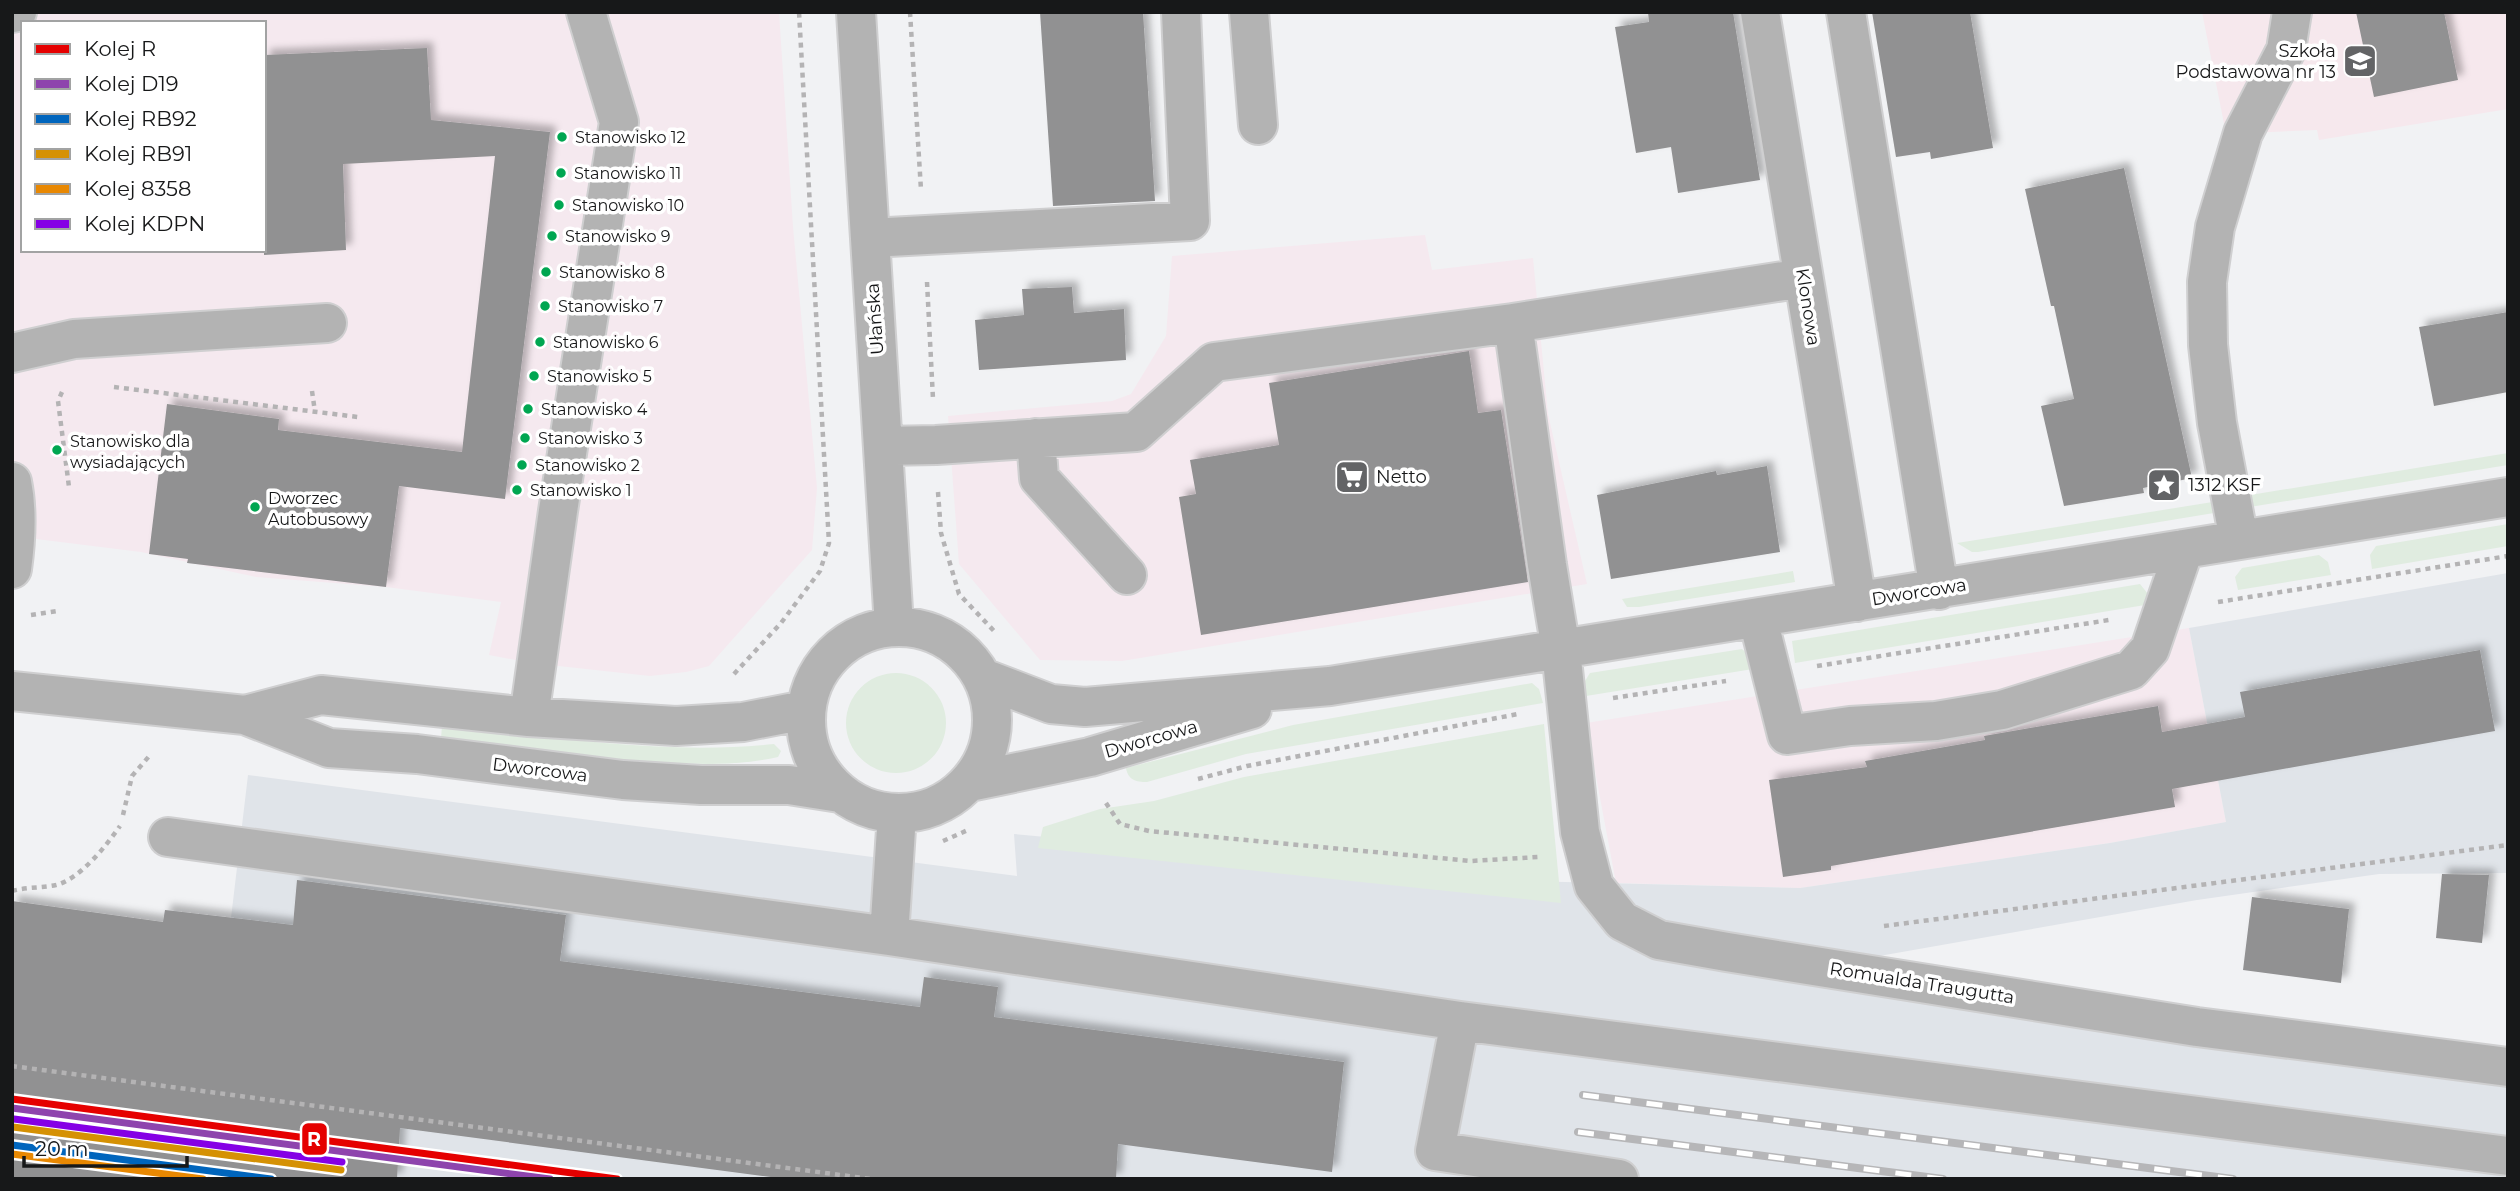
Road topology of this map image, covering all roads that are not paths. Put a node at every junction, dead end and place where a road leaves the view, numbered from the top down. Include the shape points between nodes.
1 (586, 12) edge
2 (856, 12) edge
3 (1181, 12) edge
4 (1249, 12) edge
5 (1760, 12) edge
6 (1846, 12) edge
7 (2292, 12) edge
8 (1258, 125) dead end
9 (870, 239) junction
10 (1803, 278) junction
11 (327, 323) dead end
12 (1513, 323) junction
13 (12, 353) edge
14 (1036, 438) junction
15 (883, 446) junction
16 (12, 482) edge
17 (2508, 497) edge
18 (2239, 540) junction
19 (2184, 549) junction
20 (12, 569) edge
21 (1127, 575) dead end
22 (1939, 590) junction
23 (1857, 602) junction
24 (1758, 619) junction
25 (894, 626) junction
26 (1561, 650) junction
27 (984, 678) junction
28 (1331, 686) junction
29 (12, 691) edge
30 (805, 710) junction
31 (245, 715) junction
32 (529, 717) junction
33 (970, 782) junction
34 (840, 793) junction
35 (897, 814) junction
36 (168, 837) dead end
37 (889, 936) junction
38 (1460, 1021) junction
39 (2508, 1067) edge
40 (2508, 1156) edge
41 (1619, 1179) edge

1 - 32 street via 619,122
2 - 9 street, Ułańska
3 - 9 street via 1191,221
4 - 8 street
5 - 10 street, Klonowa
6 - 22 street
7 - 18 street via 2286,50 2243,134 2216,227 2207,282 2217,423
9 - 15 street, Ułańska
10 - 12 street
10 - 23 street, Klonowa
11 - 13 street via 74,339
12 - 14 street via 1213,362 1136,432
12 - 26 street, Romualda Traugutta
14 - 15 street
14 - 21 street via 1039,478
15 - 25 street, Ułańska
16 - 20 street via 16,542
17 - 18 street, Dworcowa
18 - 19 street, Dworcowa
19 - 22 street, Dworcowa
19 - 24 street via 2150,649 2131,670 2002,710 1949,719 1787,736
22 - 23 street, Dworcowa
23 - 24 street, Dworcowa
24 - 26 street, Dworcowa
25 - 27 street via 937,634 956,646
25 - 30 street via 852,638 834,651 810,688
26 - 28 street, Dworcowa
26 - 39 street, Romualda Traugutta via 1580,832 1594,886 1622,921 1659,940 2197,1027
27 - 28 street, Dworcowa via 1051,704 1085,706
27 - 33 street via 992,705 992,733 985,760
28 - 33 street, Dworcowa via 1090,757
29 - 31 street, Dworcowa
30 - 32 street, Dworcowa via 743,722 676,726
30 - 34 street via 807,741 819,770
31 - 32 street, Dworcowa via 321,695
31 - 34 street, Dworcowa via 329,748 623,780 789,785
33 - 35 street via 924,811
34 - 35 street via 866,808
35 - 37 street
36 - 37 street
37 - 38 street
38 - 40 street
38 - 41 street via 1435,1151

